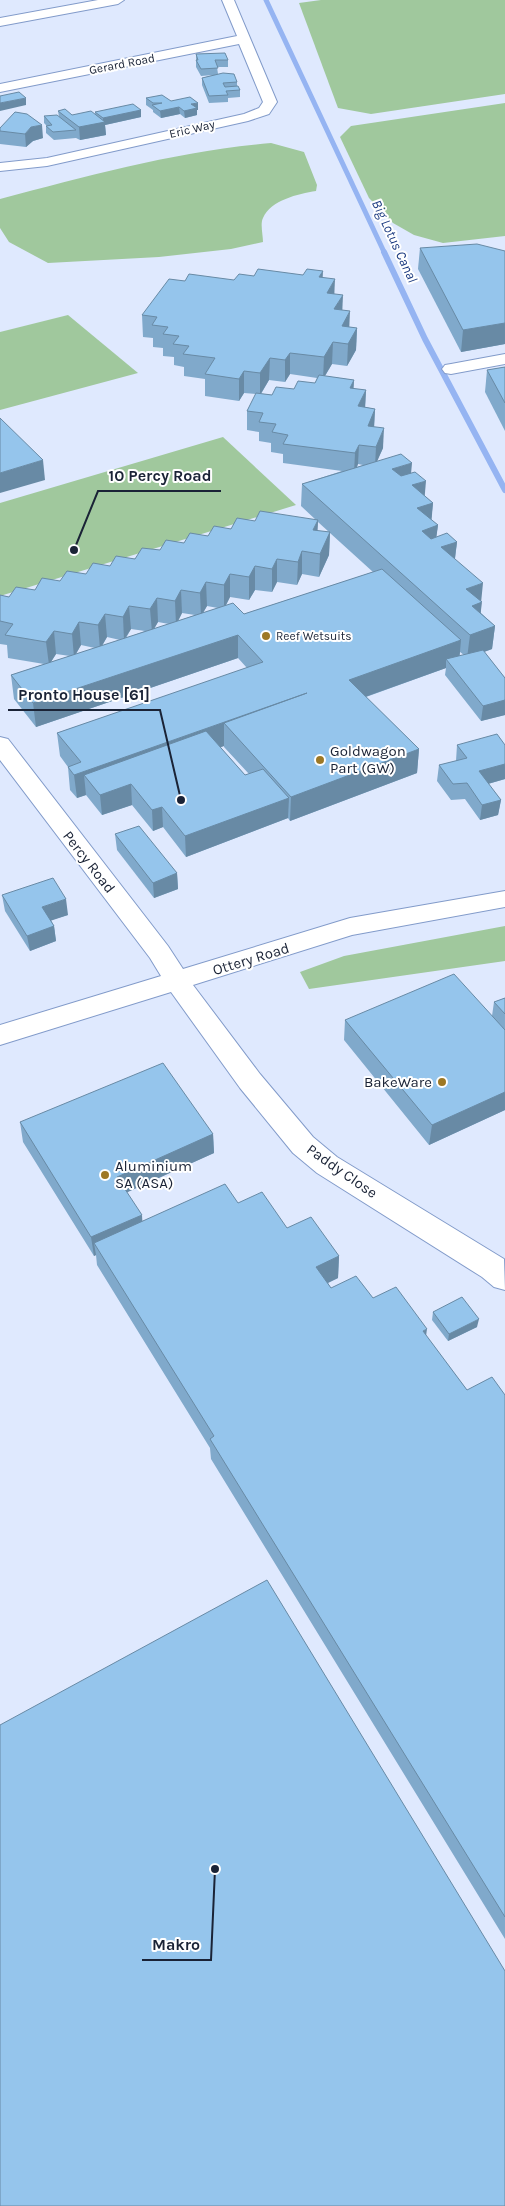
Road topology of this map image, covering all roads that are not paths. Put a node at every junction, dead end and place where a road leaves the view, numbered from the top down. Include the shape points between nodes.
1 (118, 0) edge
2 (228, 0) edge
3 (0, 22) edge
4 (243, 39) junction
5 (0, 88) edge
6 (0, 167) edge
7 (505, 359) edge
8 (451, 368) dead end
9 (0, 744) edge
10 (505, 899) edge
11 (176, 982) junction
12 (0, 1035) edge
13 (505, 1278) edge

1 - 3 street
2 - 4 street, Eric Way
4 - 5 street, Gerard Road
4 - 6 street, Eric Way via 270,102 264,111 47,162
7 - 8 street
9 - 11 street, Percy Road via 159,952
10 - 11 street, Ottery Road via 350,927
11 - 12 street, Ottery Road
11 - 13 street, Paddy Close via 244,1073 304,1145 327,1165

